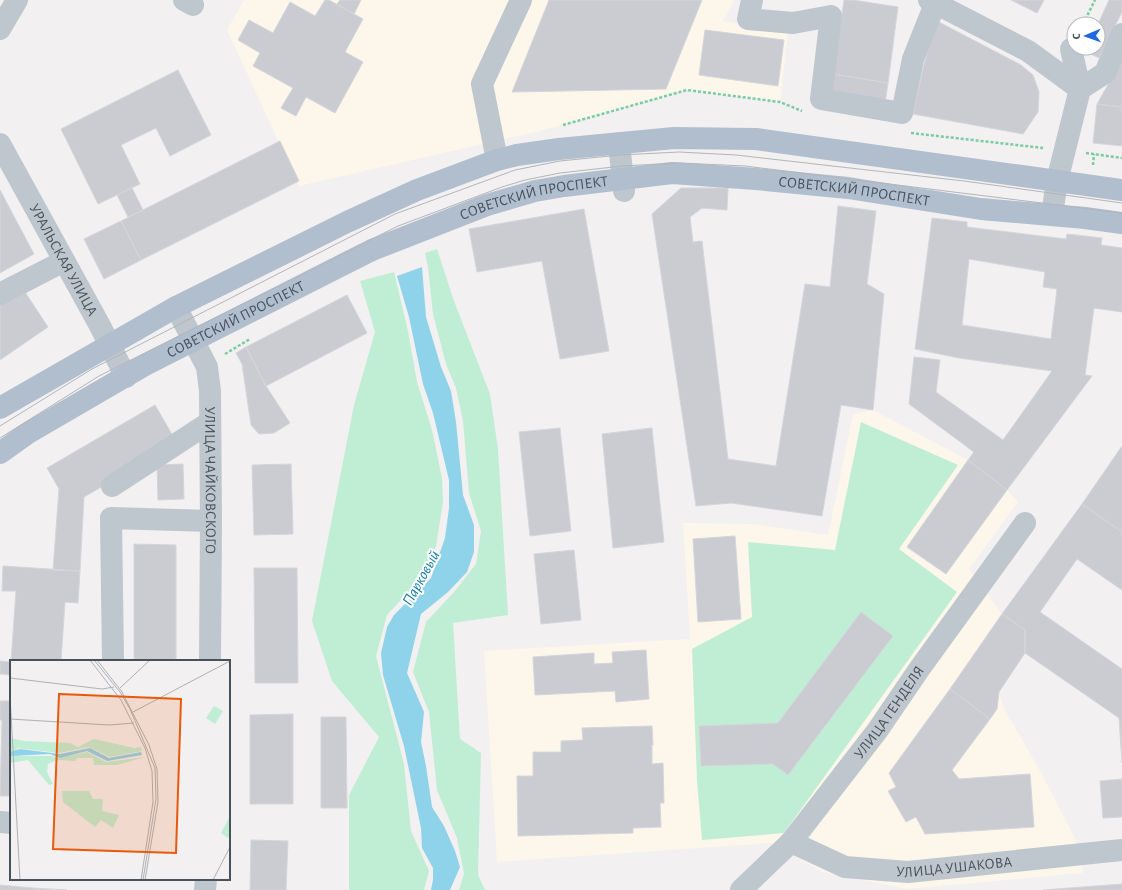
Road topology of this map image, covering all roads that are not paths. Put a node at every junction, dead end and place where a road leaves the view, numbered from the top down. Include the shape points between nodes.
1 (17, 0) edge
2 (521, 0) edge
3 (932, 2) edge
4 (750, 9) edge
5 (0, 29) edge
6 (1122, 34) edge
7 (1073, 56) edge
8 (1080, 89) junction
9 (619, 143) junction
10 (0, 144) edge
11 (497, 160) junction
12 (1057, 181) junction
13 (624, 185) junction
14 (1122, 190) edge
15 (1052, 215) junction
16 (1122, 223) edge
17 (64, 261) junction
18 (0, 294) edge
19 (176, 307) junction
20 (193, 341) junction
21 (110, 346) junction
22 (126, 377) junction
23 (0, 408) edge
24 (210, 422) junction
25 (0, 453) edge
26 (112, 486) dead end
27 (211, 520) junction
28 (1025, 523) dead end
29 (113, 660) edge
30 (210, 660) edge
31 (0, 822) edge
32 (10, 823) edge
33 (791, 842) junction
34 (1122, 850) edge
35 (206, 880) edge
36 (205, 890) edge
37 (741, 890) edge

1 - 5 street
2 - 11 street via 482,84
3 - 4 street via 914,59 902,113 821,99 831,16 793,23
3 - 8 street via 1028,51
6 - 8 street via 1105,73
7 - 8 street
8 - 12 street
9 - 11 main road via 524,154
9 - 12 main road via 674,138 756,139
9 - 13 street
10 - 17 street, УРАЛЬСКАЯ УЛИЦА
11 - 19 main road via 417,190
12 - 14 main road
12 - 15 street
13 - 15 main road, СОВЕТСКИЙ ПРОСПЕКТ via 672,173 756,178 848,188 981,209
13 - 20 main road, СОВЕТСКИЙ ПРОСПЕКТ via 564,186 535,191 487,206 372,250
15 - 16 main road, СОВЕТСКИЙ ПРОСПЕКТ
17 - 18 street
17 - 21 street, УРАЛЬСКАЯ УЛИЦА
19 - 20 street, УЛИЦА ЧАЙКОВСКОГО
19 - 21 main road
20 - 22 main road, СОВЕТСКИЙ ПРОСПЕКТ
20 - 24 street, УЛИЦА ЧАЙКОВСКОГО via 207,367
21 - 22 street, УРАЛЬСКАЯ УЛИЦА
21 - 23 main road
22 - 25 main road, СОВЕТСКИЙ ПРОСПЕКТ
24 - 26 street
24 - 27 street, УЛИЦА ЧАЙКОВСКОГО
27 - 29 street via 111,518
27 - 30 street, УЛИЦА ЧАЙКОВСКОГО
28 - 33 street, УЛИЦА ГЕНДЕЛЯ via 877,731
31 - 32 street
33 - 34 street, УЛИЦА УШАКОВА via 845,867 908,872
33 - 37 street, УЛИЦА ГЕНДЕЛЯ
35 - 36 street

